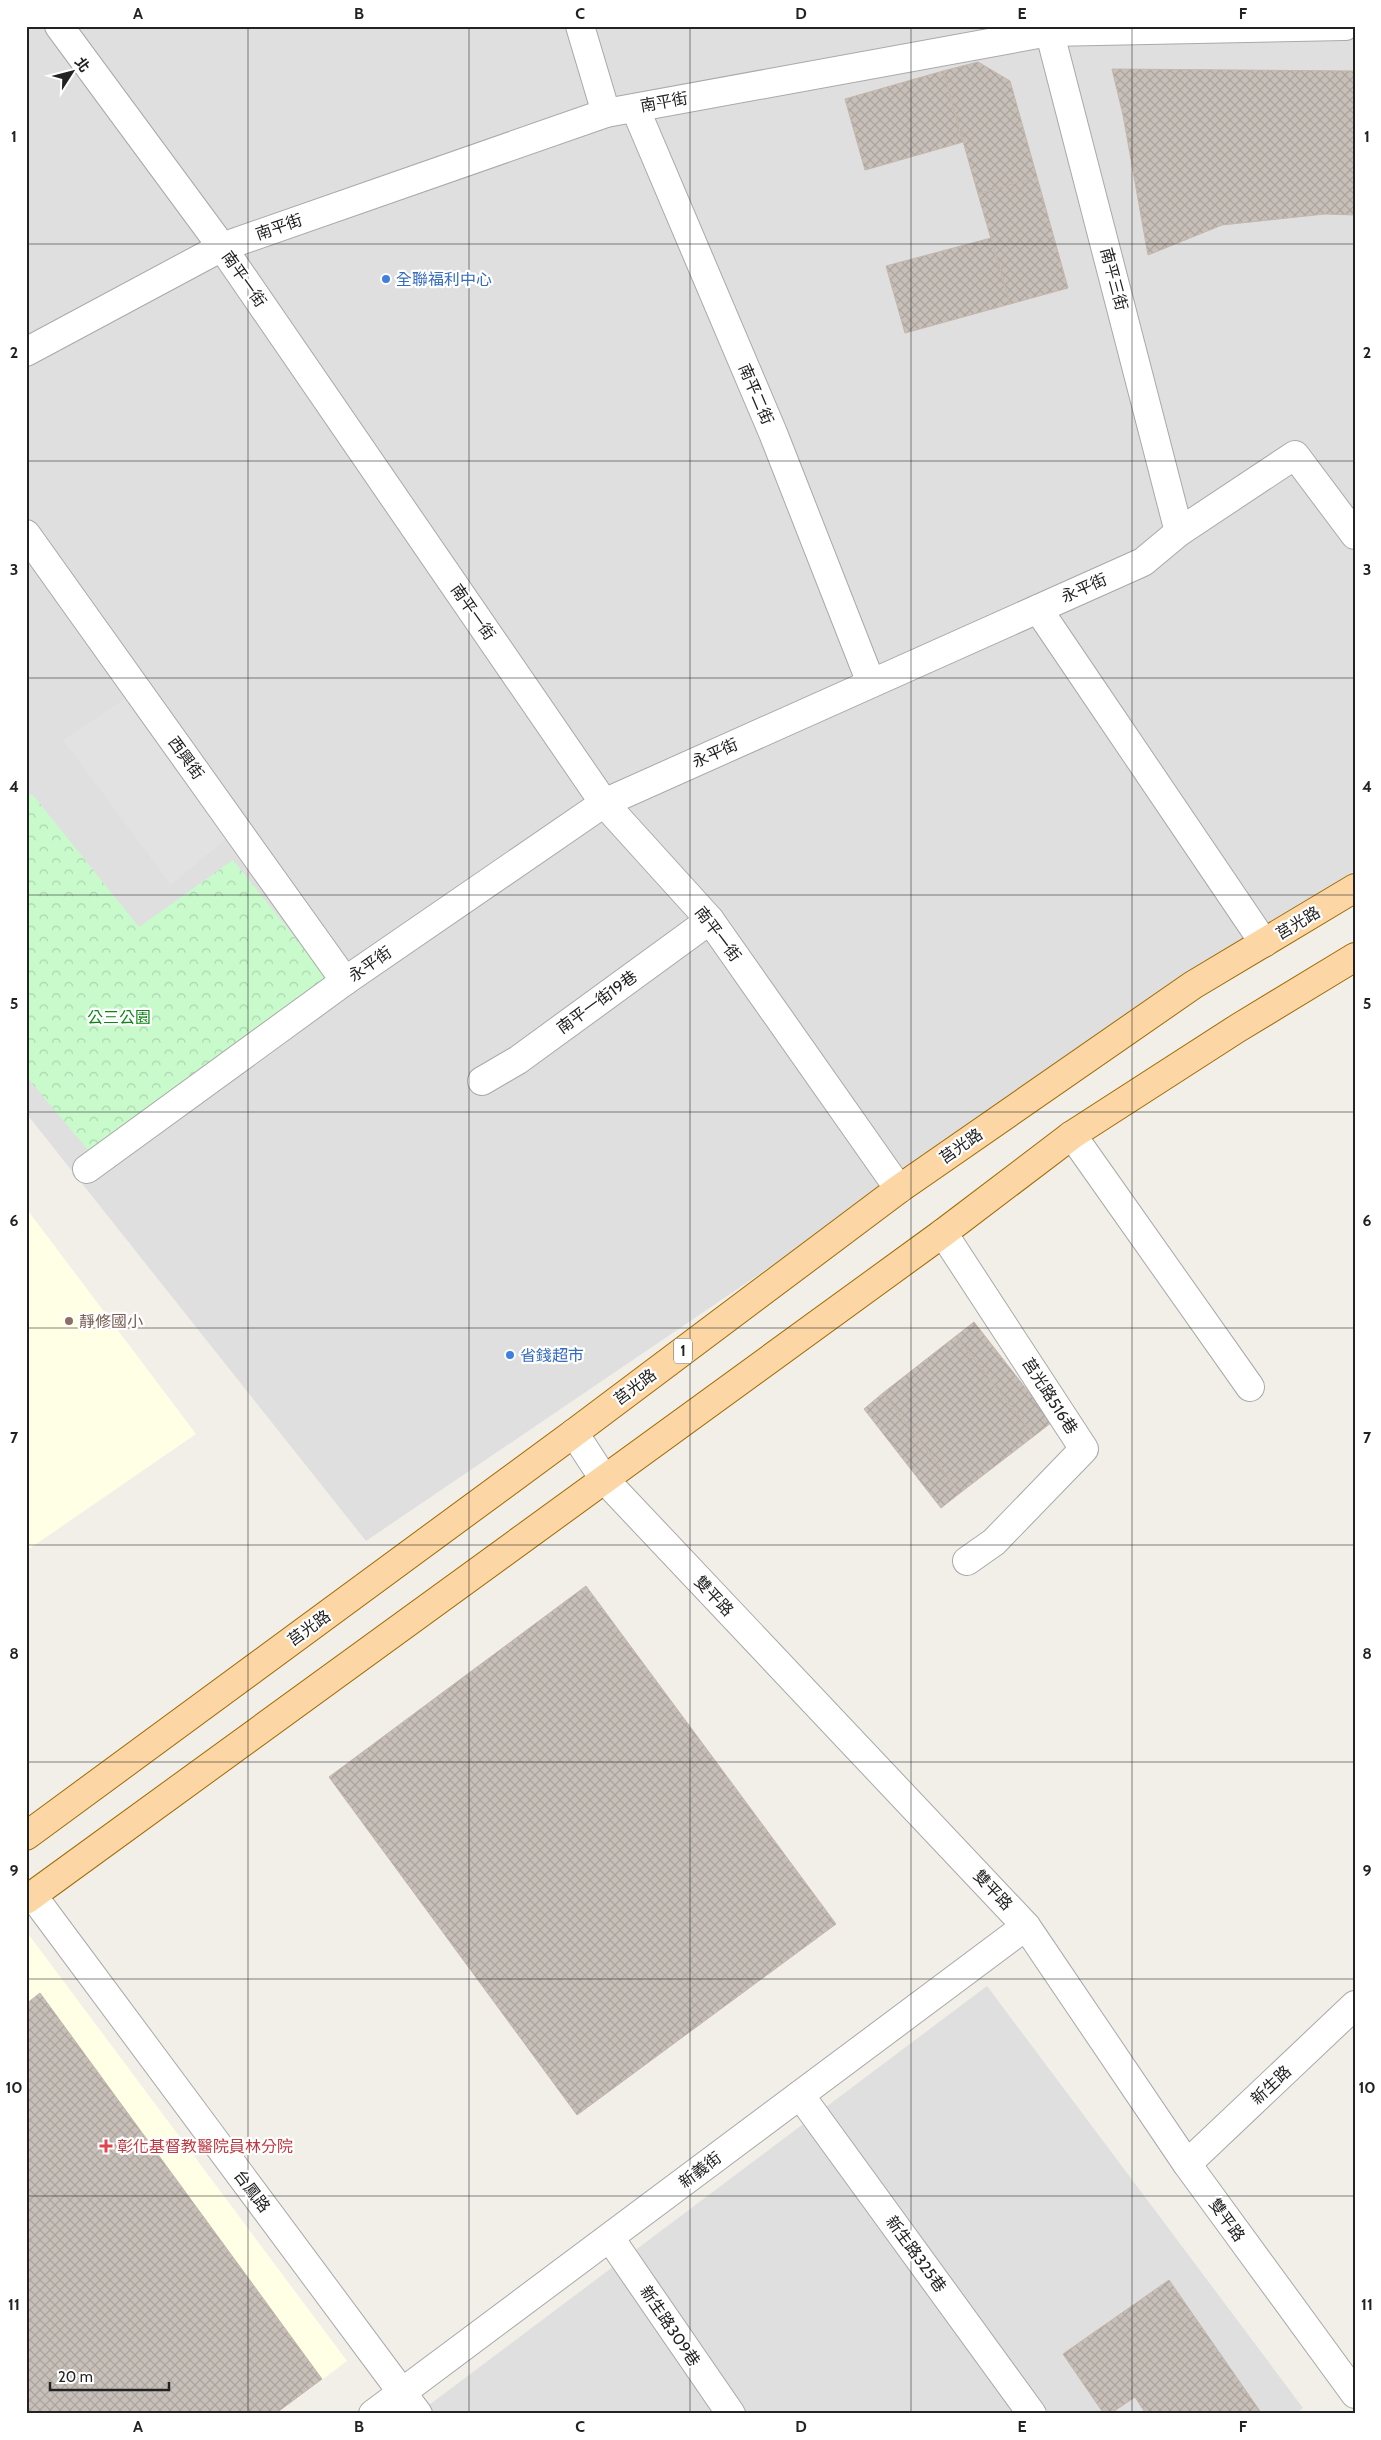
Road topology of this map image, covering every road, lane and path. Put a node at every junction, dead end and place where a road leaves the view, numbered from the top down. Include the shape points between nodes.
1 (59, 26) edge
2 (580, 26) edge
3 (1345, 26) edge
4 (1048, 29) edge
5 (635, 108) junction
6 (606, 113) junction
7 (222, 247) junction
8 (26, 352) edge
9 (1179, 532) junction
10 (26, 534) edge
11 (1355, 534) edge
12 (1038, 609) junction
13 (871, 684) junction
14 (604, 802) junction
15 (1355, 888) edge
16 (710, 920) junction
17 (1264, 943) junction
18 (1355, 957) edge
19 (345, 981) junction
20 (482, 1081) dead end
21 (1072, 1135) junction
22 (87, 1168) dead end
23 (899, 1189) junction
24 (943, 1233) junction
25 (1250, 1387) dead end
26 (574, 1433) junction
27 (604, 1479) junction
28 (967, 1561) dead end
29 (26, 1836) edge
30 (29, 1898) edge
31 (1026, 1926) junction
32 (1355, 2005) edge
33 (800, 2094) junction
34 (1187, 2164) junction
35 (610, 2238) junction
36 (1355, 2394) edge
37 (410, 2403) edge
38 (373, 2414) edge
39 (731, 2414) edge
40 (1032, 2414) edge

1 - 7 street, 南平一街
2 - 6 street
3 - 4 street, 南平街
4 - 5 street, 南平街
4 - 9 street, 南平三街
5 - 6 street, 南平街
5 - 13 street, 南平二街 via 773,432
6 - 7 street, 南平街
7 - 8 street, 南平街
7 - 14 street, 南平一街
9 - 11 street, 永平街 via 1295,455
9 - 12 street, 永平街 via 1143,562
10 - 19 street, 西興街
12 - 13 street, 永平街
12 - 17 street
13 - 14 street, 永平街
14 - 16 street, 南平一街
14 - 19 street, 永平街
15 - 17 main road, 莒光路 / 1
16 - 20 street, 南平一街19巷 via 518,1060
16 - 23 street, 南平一街
17 - 23 main road, 莒光路 / 1 via 1193,985
18 - 21 main road
19 - 22 street, 永平街
21 - 24 main road
21 - 25 street
23 - 26 main road, 莒光路 / 1
24 - 27 main road
24 - 28 street, 莒光路516巷 via 1084,1448 994,1542
26 - 27 street, 雙平路
26 - 29 main road, 莒光路 / 1
27 - 30 main road
27 - 31 street, 雙平路
30 - 37 street, 台鳳路
31 - 33 street, 新義街
31 - 34 street, 雙平路
32 - 34 street, 新生路
33 - 35 street, 新義街
33 - 40 street, 新生路325巷
34 - 36 street, 雙平路
35 - 37 street, 新義街
35 - 39 street, 新生路309巷
37 - 38 street, 新義街

